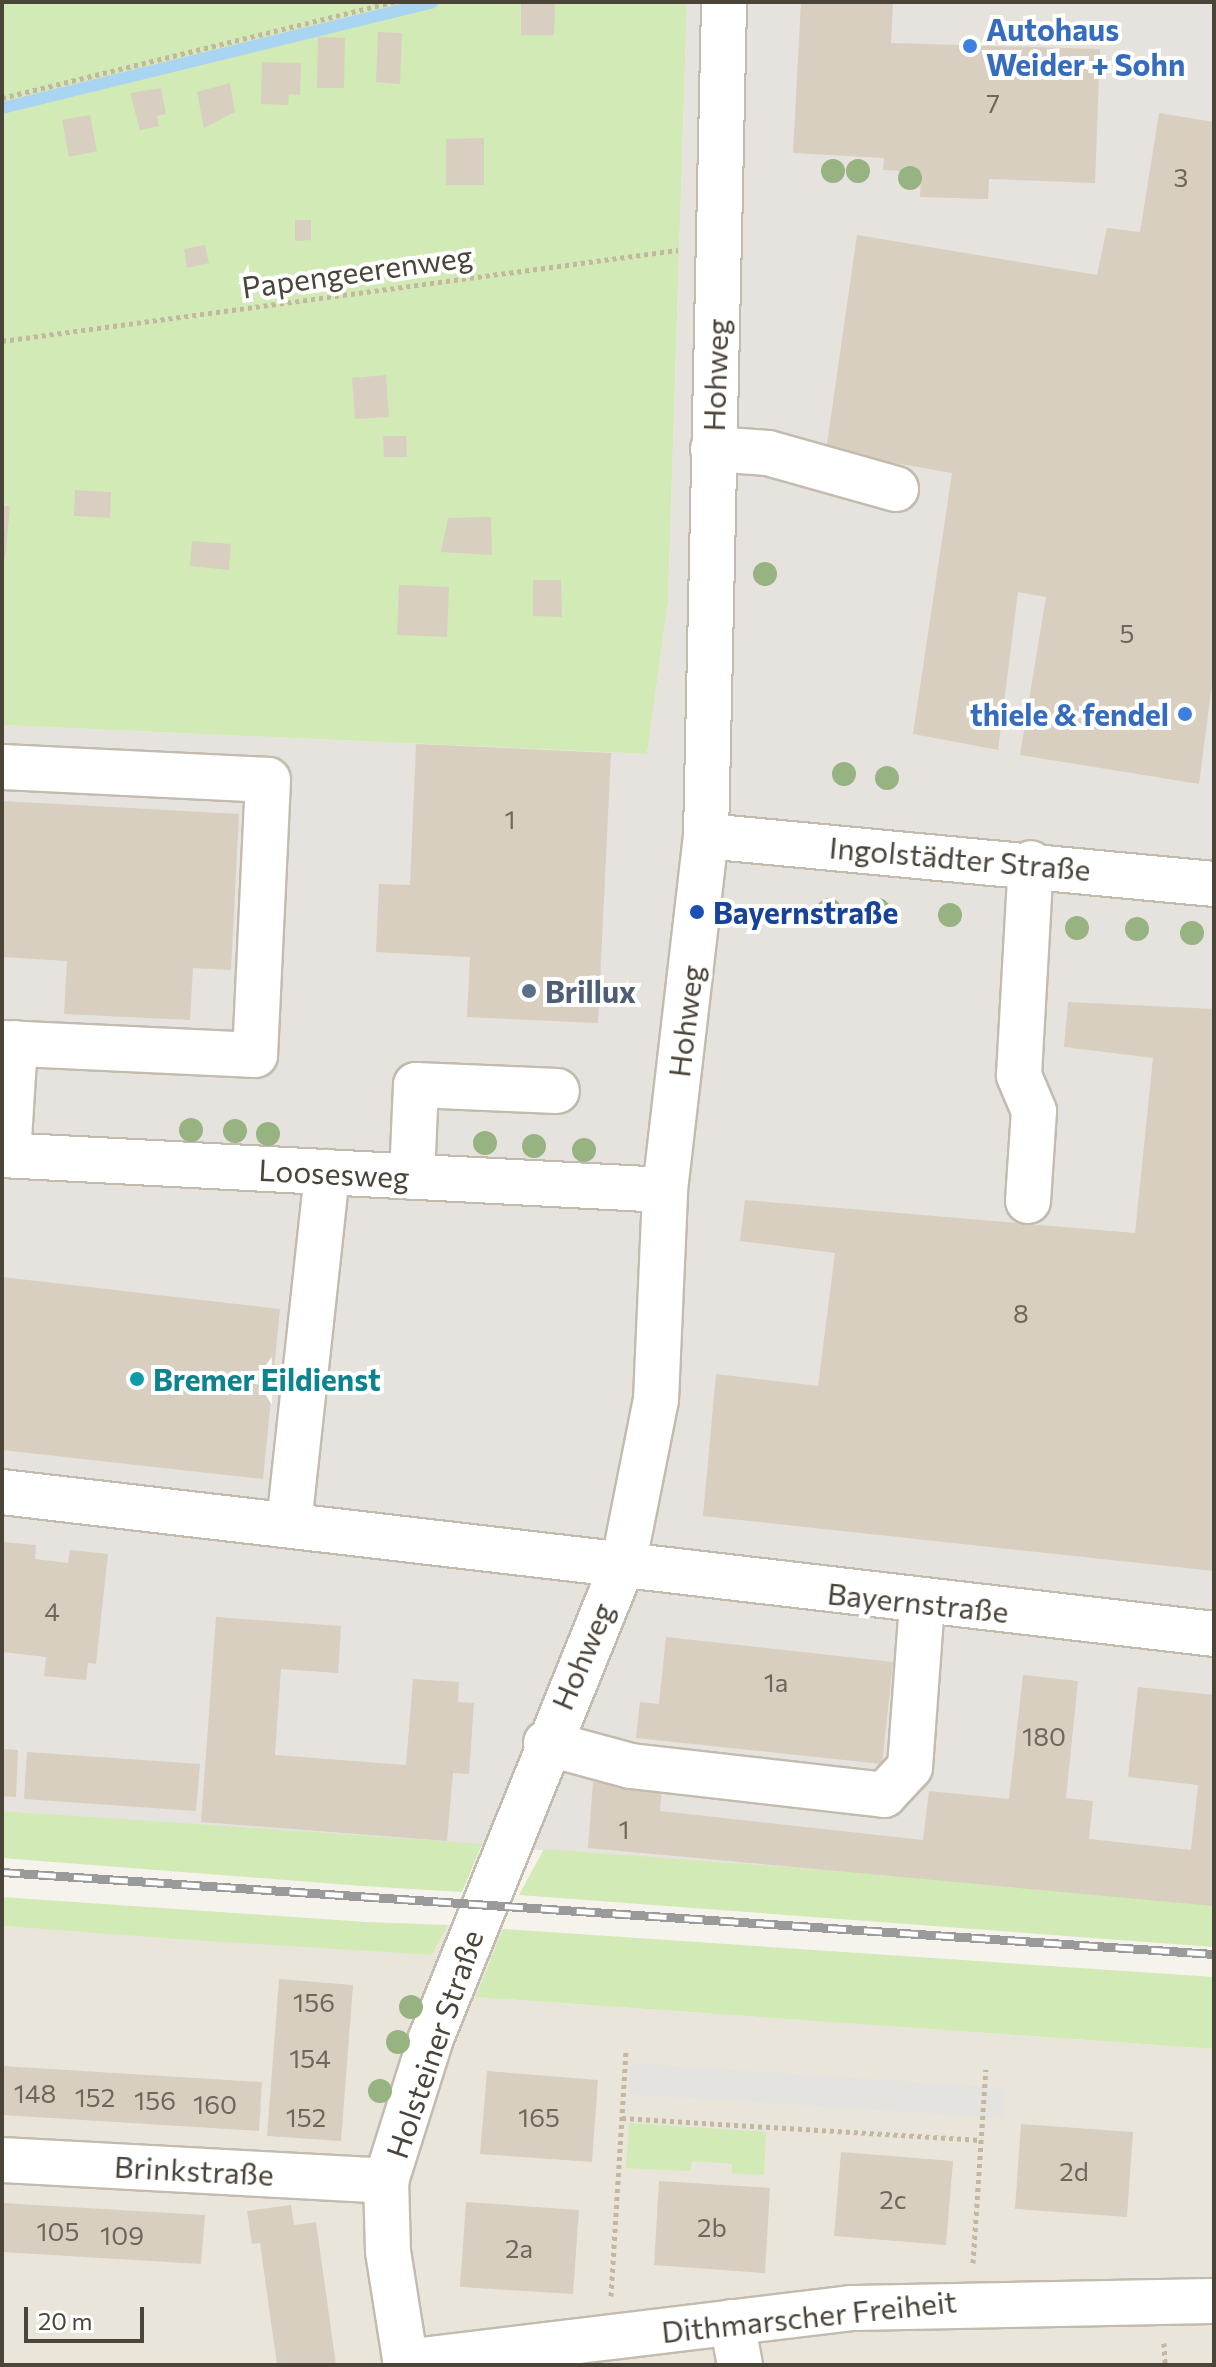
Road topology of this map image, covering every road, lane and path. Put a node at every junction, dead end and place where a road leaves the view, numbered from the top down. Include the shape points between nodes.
1 (394, 2) edge
2 (724, 2) edge
3 (2, 98) edge
4 (718, 244) junction
5 (2, 341) edge
6 (713, 449) junction
7 (896, 489) dead end
8 (2, 767) edge
9 (706, 836) junction
10 (1031, 863) junction
11 (1214, 884) edge
12 (9, 1043) edge
13 (557, 1091) dead end
14 (5, 1155) edge
15 (327, 1172) junction
16 (412, 1177) junction
17 (665, 1190) junction
18 (1028, 1201) dead end
19 (2, 1492) edge
20 (289, 1524) junction
21 (624, 1561) junction
22 (922, 1602) junction
23 (1214, 1634) edge
24 (546, 1743) junction
25 (480, 1913) joint
26 (626, 2049) dead end
27 (986, 2069) dead end
28 (622, 2118) junction
29 (981, 2140) junction
30 (2, 2160) edge
31 (386, 2181) junction
32 (970, 2300) junction
33 (1214, 2301) edge
34 (732, 2322) junction
35 (608, 2337) junction
36 (406, 2363) edge
37 (740, 2365) edge

1 - 3 path
2 - 4 street, Hohweg
4 - 5 path, Papengeerenweg
4 - 6 street, Hohweg
6 - 7 street via 768,453
6 - 9 street, Hohweg
8 - 12 street via 268,780 255,1055
9 - 10 street, Ingolstädter Straße
9 - 17 street, Hohweg
10 - 11 street, Ingolstädter Straße
10 - 18 street via 1019,1075 1034,1111
12 - 14 street
13 - 16 street via 416,1085
14 - 15 street, Loosesweg
15 - 16 street, Loosesweg
15 - 20 street
16 - 17 street, Loosesweg
17 - 21 street, Hohweg via 656,1400
19 - 20 street, Bayernstraße
20 - 21 street, Bayernstraße
21 - 22 street, Bayernstraße
21 - 24 street, Hohweg
22 - 23 street, Bayernstraße
22 - 24 street via 910,1767 884,1795 631,1766
24 - 25 street, Hohweg
25 - 31 street, Holsteiner Straße
26 - 28 path
27 - 29 path
28 - 29 path
28 - 35 path
29 - 32 path
30 - 31 street, Brinkstraße
31 - 36 street, Holsteiner Straße
32 - 33 street, Dithmarscher Freiheit
32 - 34 street, Dithmarscher Freiheit
34 - 35 street, Dithmarscher Freiheit
34 - 37 street
35 - 36 street, Dithmarscher Freiheit

